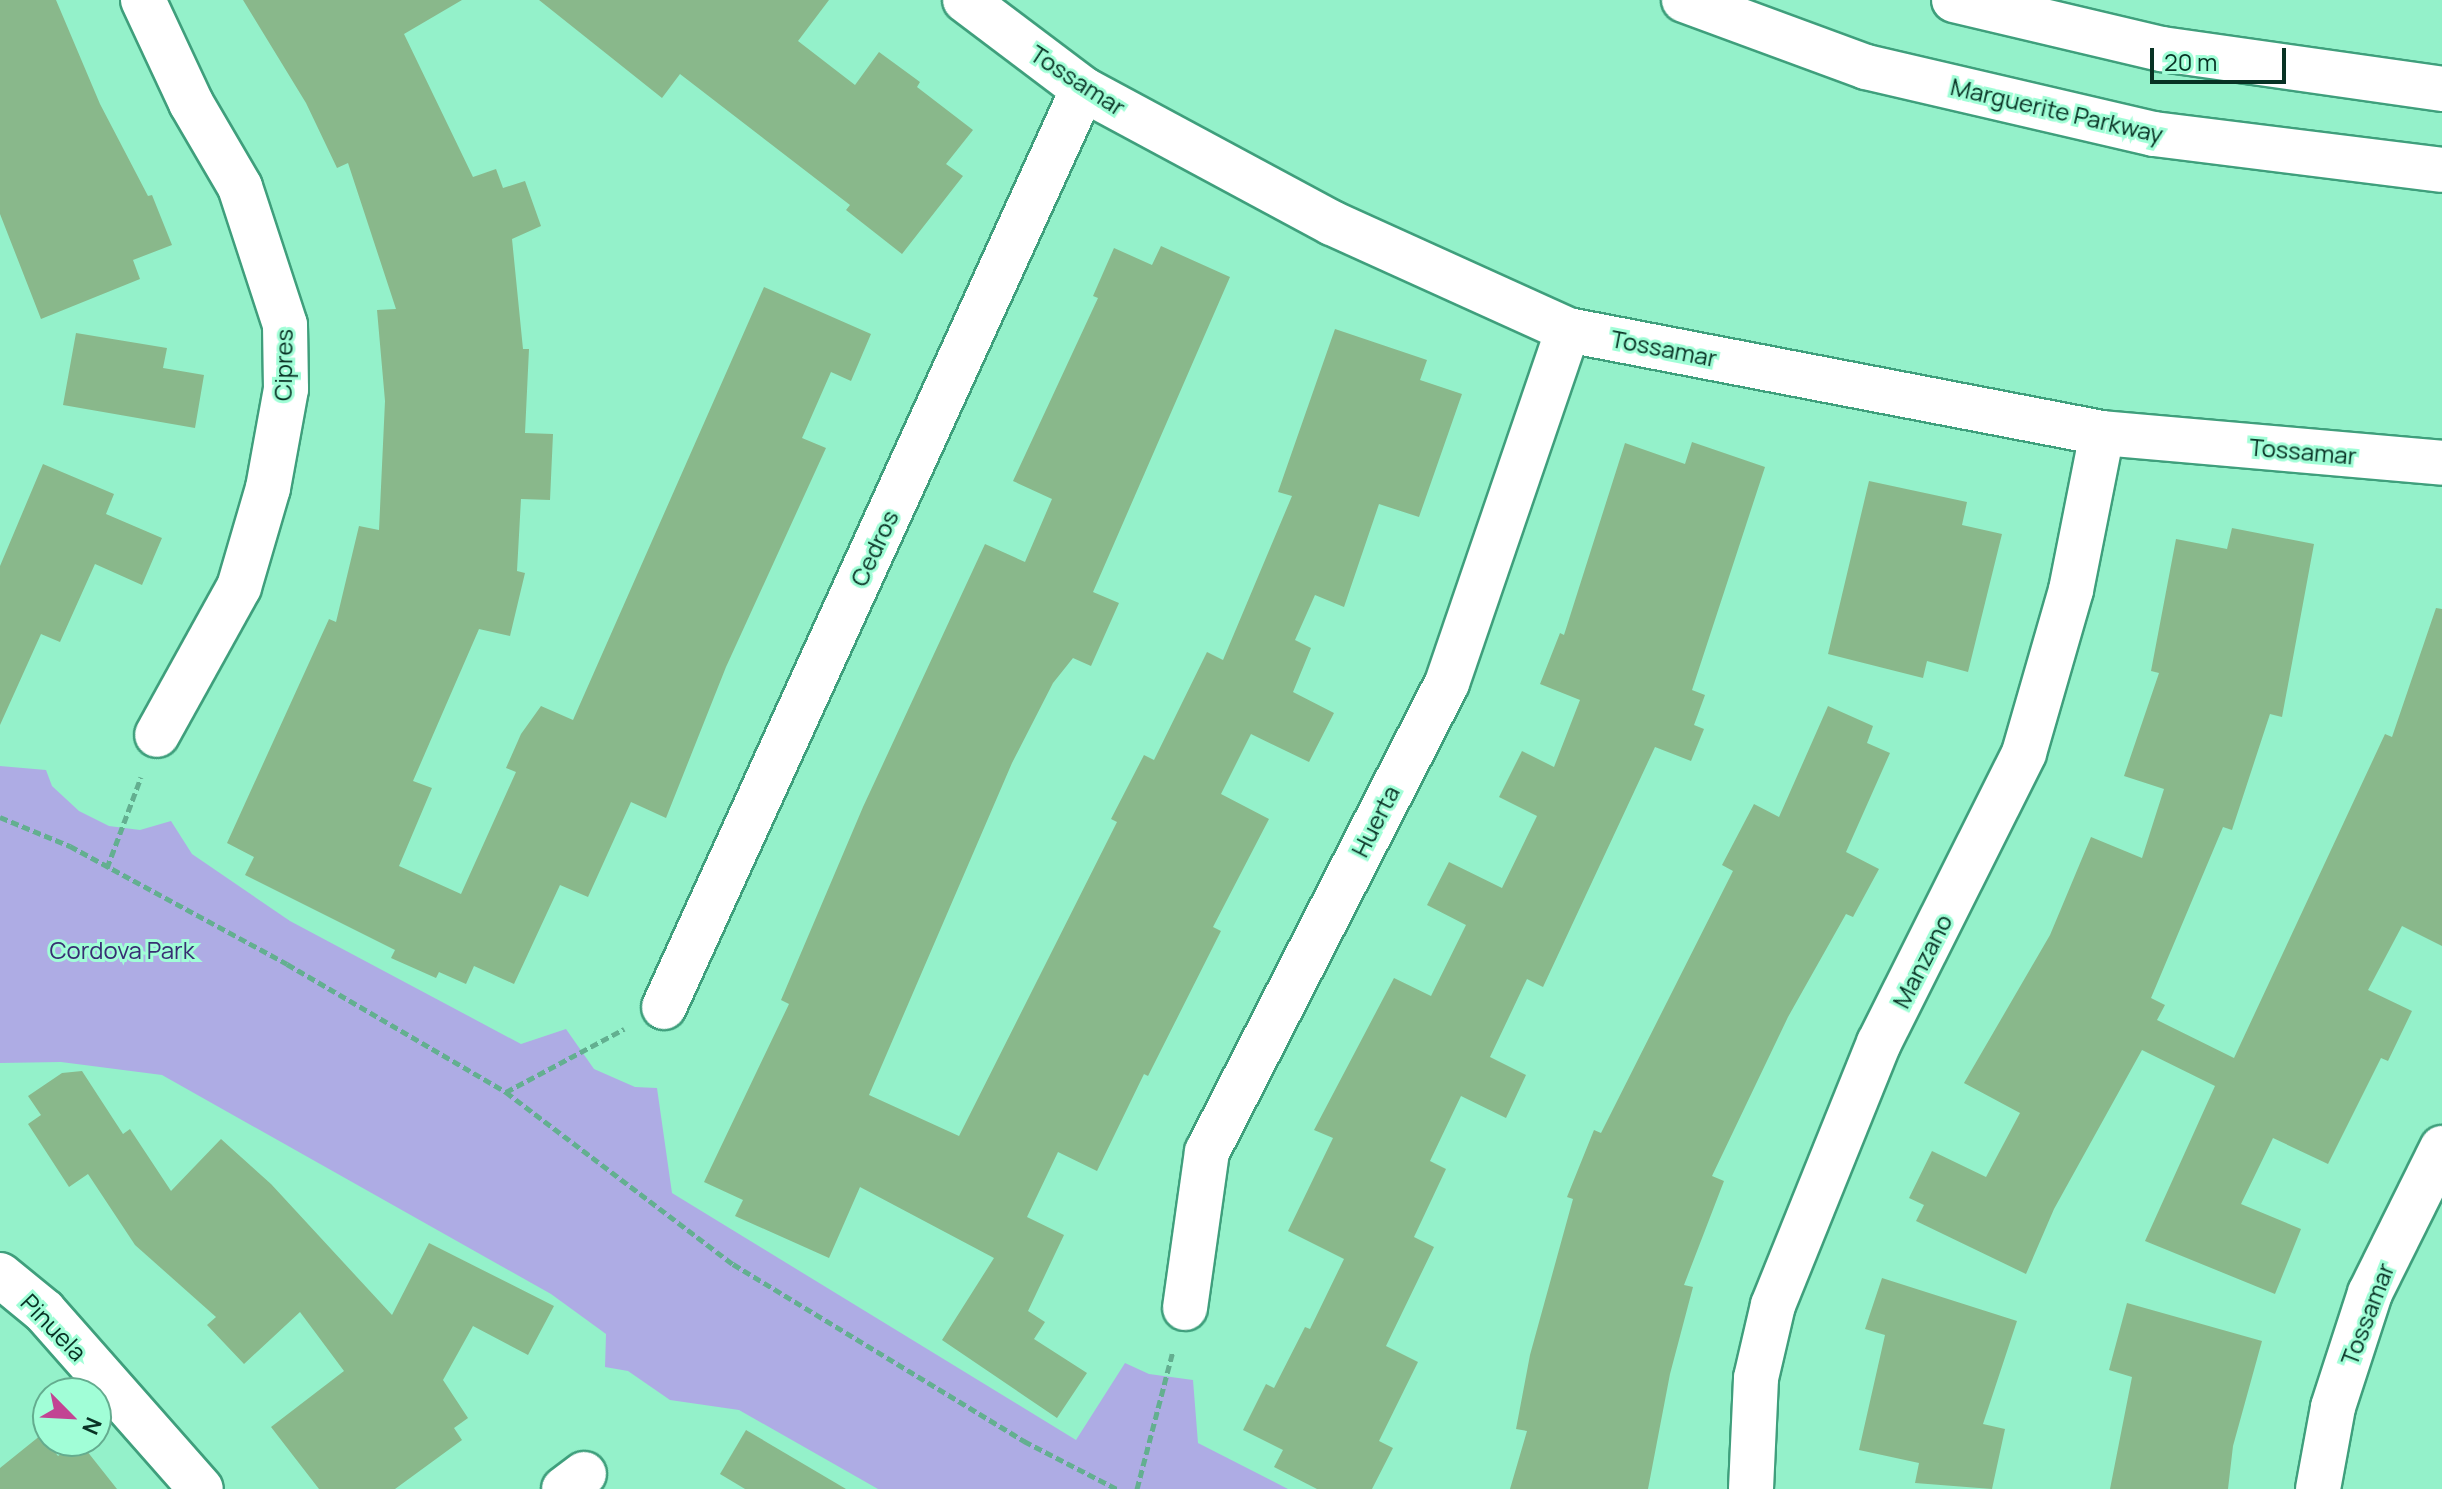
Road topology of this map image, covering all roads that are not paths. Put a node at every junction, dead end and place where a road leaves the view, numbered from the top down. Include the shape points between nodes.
1 (143, 0) edge
2 (965, 0) edge
3 (1684, 0) edge
4 (1954, 0) edge
5 (1083, 89) junction
6 (2442, 89) edge
7 (2442, 170) edge
8 (1568, 330) junction
9 (2102, 433) junction
10 (2442, 463) edge
11 (157, 735) road end
12 (664, 1007) road end
13 (2442, 1148) edge
14 (0, 1275) edge
15 (1185, 1308) road end
16 (201, 1489) edge
17 (1751, 1489) edge
18 (2318, 1489) edge

1 - 11 street, Cipres via 191,103 240,187 285,325 286,389 268,488 239,587
2 - 5 street, Tossamar
3 - 7 street, Marguerite Parkway via 1866,67 2154,134
4 - 6 street via 2162,49
5 - 8 street, Tossamar via 1332,223
5 - 12 street, Cedros
8 - 9 street, Tossamar
8 - 15 street, Huerta via 1447,683 1207,1152
9 - 10 street, Tossamar
9 - 17 street, Manzano via 2071,590 2024,753 1879,1043 1773,1305 1756,1378
13 - 18 street, Tossamar via 2370,1293 2333,1407
14 - 16 street, Pinuela via 44,1311

